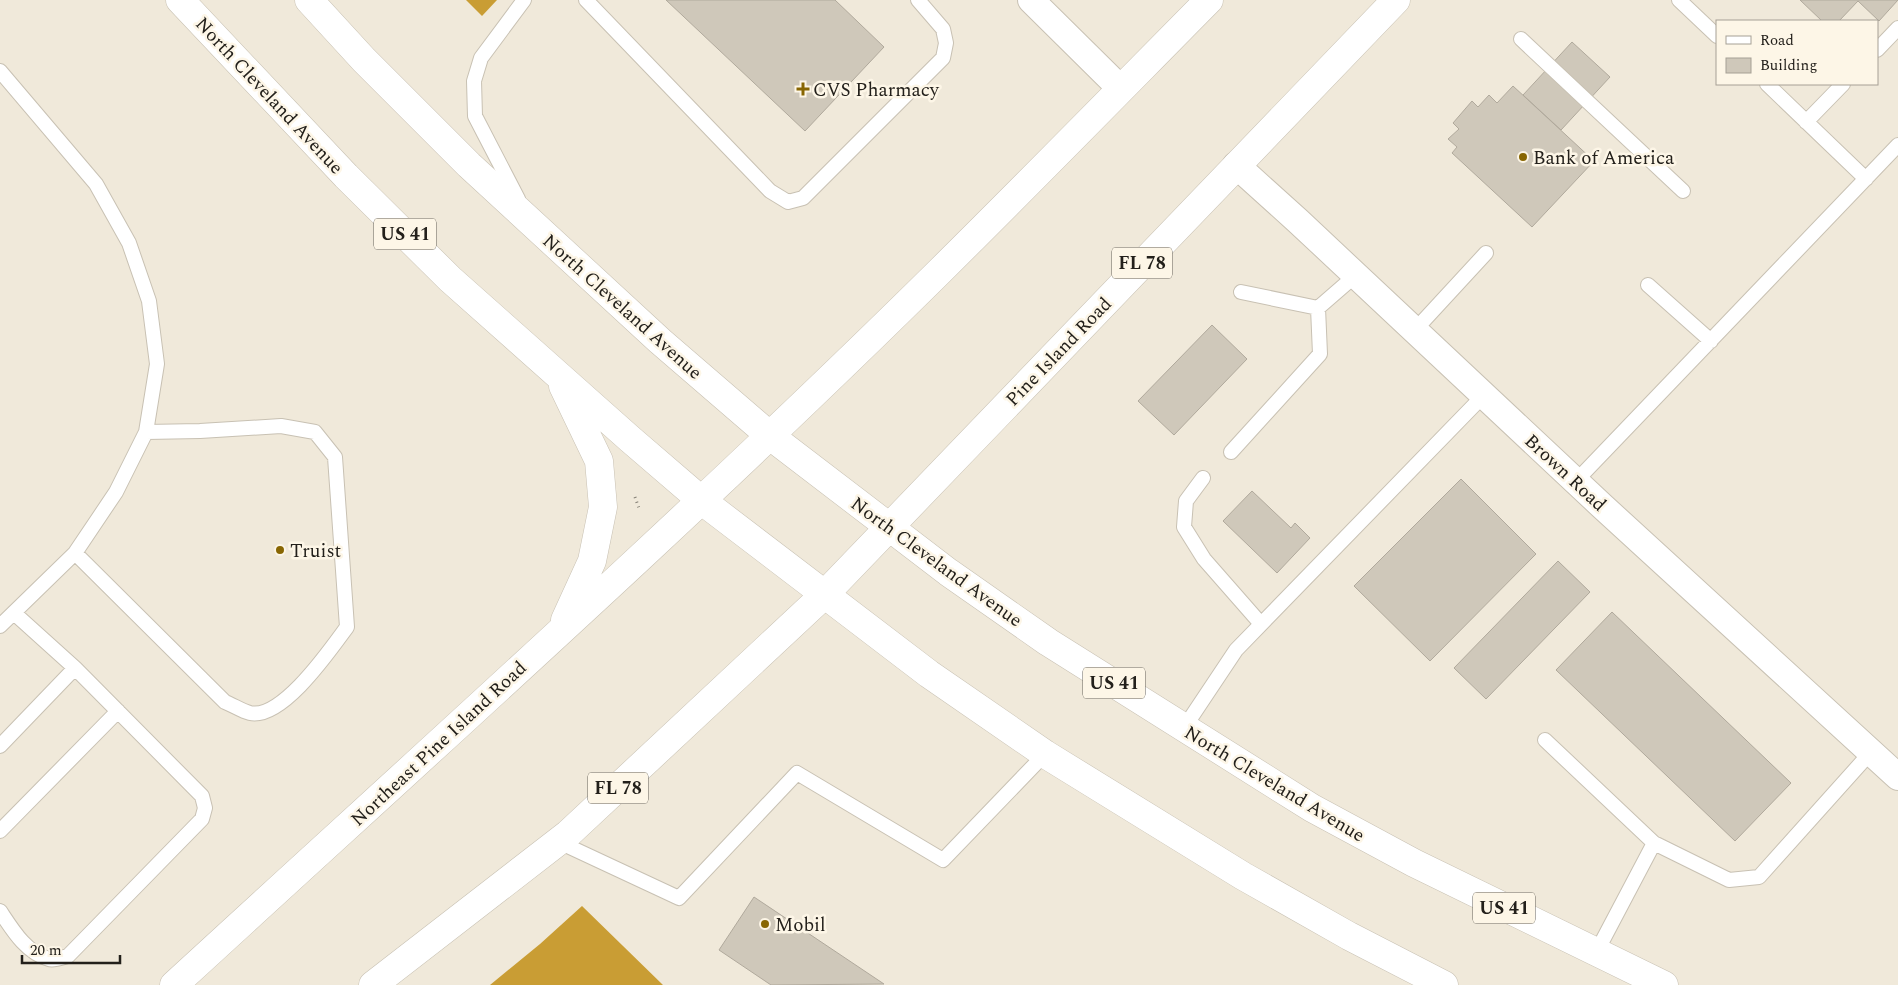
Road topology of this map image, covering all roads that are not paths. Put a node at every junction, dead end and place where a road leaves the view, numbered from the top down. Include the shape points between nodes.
1 (180, 0) edge
2 (309, 0) edge
3 (524, 0) edge
4 (586, 0) edge
5 (1031, 0) edge
6 (1209, 0) edge
7 (1396, 0) edge
8 (1680, 0) edge
9 (921, 1) edge
10 (1898, 28) edge
11 (1716, 35) edge
12 (1520, 39) dead end
13 (1878, 49) edge
14 (0, 71) edge
15 (1768, 85) edge
16 (1843, 85) edge
17 (1121, 89) junction
18 (1806, 122) junction
19 (1898, 145) edge
20 (1236, 166) junction
21 (1866, 179) junction
22 (1683, 191) dead end
23 (530, 222) junction
24 (1486, 253) dead end
25 (1356, 275) junction
26 (1648, 285) dead end
27 (1240, 292) dead end
28 (1318, 308) junction
29 (1415, 330) junction
30 (1711, 341) junction
31 (557, 375) junction
32 (1484, 395) junction
33 (146, 432) junction
34 (770, 435) junction
35 (1232, 452) dead end
36 (1203, 478) dead end
37 (1576, 481) junction
38 (701, 500) junction
39 (889, 527) junction
40 (75, 554) junction
41 (824, 595) junction
42 (14, 613) junction
43 (1261, 624) junction
44 (0, 626) edge
45 (560, 630) junction
46 (75, 668) junction
47 (118, 711) junction
48 (1184, 728) junction
49 (1544, 740) dead end
50 (0, 746) edge
51 (1871, 752) junction
52 (1046, 754) junction
53 (1898, 777) edge
54 (0, 831) edge
55 (558, 842) junction
56 (1654, 843) junction
57 (0, 911) edge
58 (1596, 953) junction
59 (174, 985) edge
60 (373, 985) edge
61 (1444, 985) edge
62 (1664, 985) edge

1 - 31 main road, North Cleveland Avenue / US 41 via 353,183 450,279
2 - 23 main road, North Cleveland Avenue / US 41 via 364,60
3 - 23 lane via 481,58 474,81 475,116
4 - 9 lane via 770,191 788,202 803,198 943,58 946,43 943,29
5 - 17 street
6 - 17 main road
7 - 20 main road, Pine Island Road / FL 78
8 - 11 lane
10 - 13 lane
12 - 22 lane
14 - 33 lane via 96,184 129,243 149,302 157,364
15 - 18 lane
16 - 18 lane
17 - 34 main road via 941,271
18 - 21 lane
19 - 21 lane
20 - 25 street, Brown Road
20 - 39 main road, Pine Island Road / FL 78
21 - 30 lane
23 - 34 main road, North Cleveland Avenue / US 41 via 660,341
24 - 29 lane
25 - 28 lane
25 - 29 street, Brown Road
26 - 30 lane
27 - 28 lane
28 - 35 lane via 1320,354
29 - 32 street, Brown Road
30 - 37 lane
31 - 38 main road, North Cleveland Avenue / US 41
31 - 45 main road via 599,461 603,507 592,561
32 - 37 street, Brown Road
32 - 43 lane
33 - 40 lane via 116,492
33 - 40 lane via 282,426 315,432 335,456 347,628 314,673 273,709 251,714 225,702
34 - 38 main road
34 - 39 main road, North Cleveland Avenue / US 41
36 - 43 lane via 1186,501 1184,527 1204,559
37 - 51 street, Brown Road
38 - 41 main road, North Cleveland Avenue / US 41
38 - 45 main road, Northeast Pine Island Road
39 - 41 main road, Pine Island Road / FL 78
39 - 48 main road, North Cleveland Avenue / US 41 via 1048,642
40 - 42 lane
41 - 52 main road, North Cleveland Avenue / US 41 via 929,674
41 - 55 main road, FL 78
42 - 44 lane
42 - 46 lane
43 - 48 lane via 1236,650
45 - 59 main road, Northeast Pine Island Road
46 - 47 lane
46 - 50 lane
47 - 54 lane
47 - 57 lane via 202,796 206,808 202,819 68,956 50,960 34,952 16,936
48 - 58 main road, North Cleveland Avenue / US 41 via 1312,808 1414,863
49 - 56 lane
51 - 53 street, Brown Road
51 - 56 lane via 1759,877 1729,880
52 - 55 lane via 943,860 797,773 679,898
52 - 61 main road, North Cleveland Avenue / US 41 via 1243,876
55 - 60 main road, FL 78
56 - 58 lane
58 - 62 main road, North Cleveland Avenue / US 41

